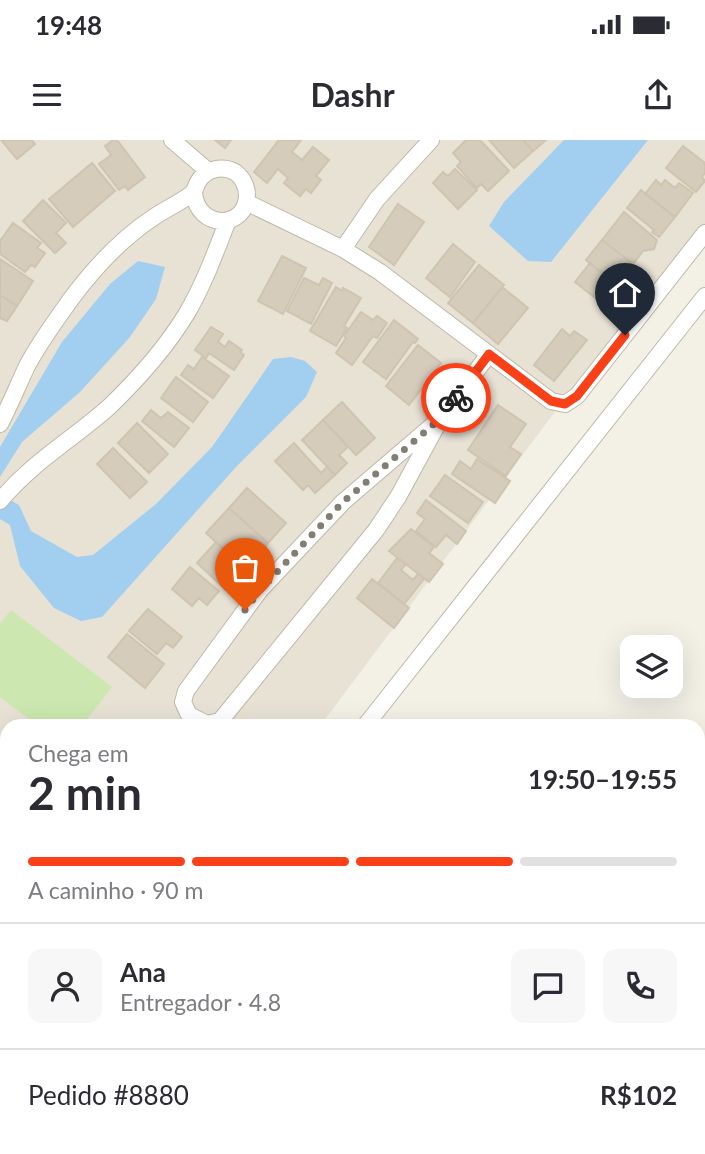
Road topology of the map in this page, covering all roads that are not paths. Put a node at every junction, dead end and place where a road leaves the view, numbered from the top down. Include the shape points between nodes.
1 (172, 140) edge
2 (430, 140) edge
3 (208, 172) junction
4 (194, 192) junction
5 (246, 202) junction
6 (228, 220) junction
7 (705, 233) edge
8 (343, 249) junction
9 (705, 296) edge
10 (489, 354) junction
11 (441, 418) junction
12 (0, 424) edge
13 (4, 495) edge
14 (186, 719) edge
15 (222, 719) edge
16 (371, 719) edge

1 - 3 street
2 - 8 street via 377,199
3 - 4 street
3 - 5 street via 233,172 245,185
4 - 6 street via 204,215
4 - 12 street via 113,250 71,299 28,364
5 - 6 street
5 - 8 street
6 - 13 street via 187,313 148,368
7 - 10 street via 577,396 565,404 551,401
8 - 10 street
9 - 16 street
10 - 11 street
11 - 14 street via 343,502 260,590 186,691
11 - 15 street via 376,530

